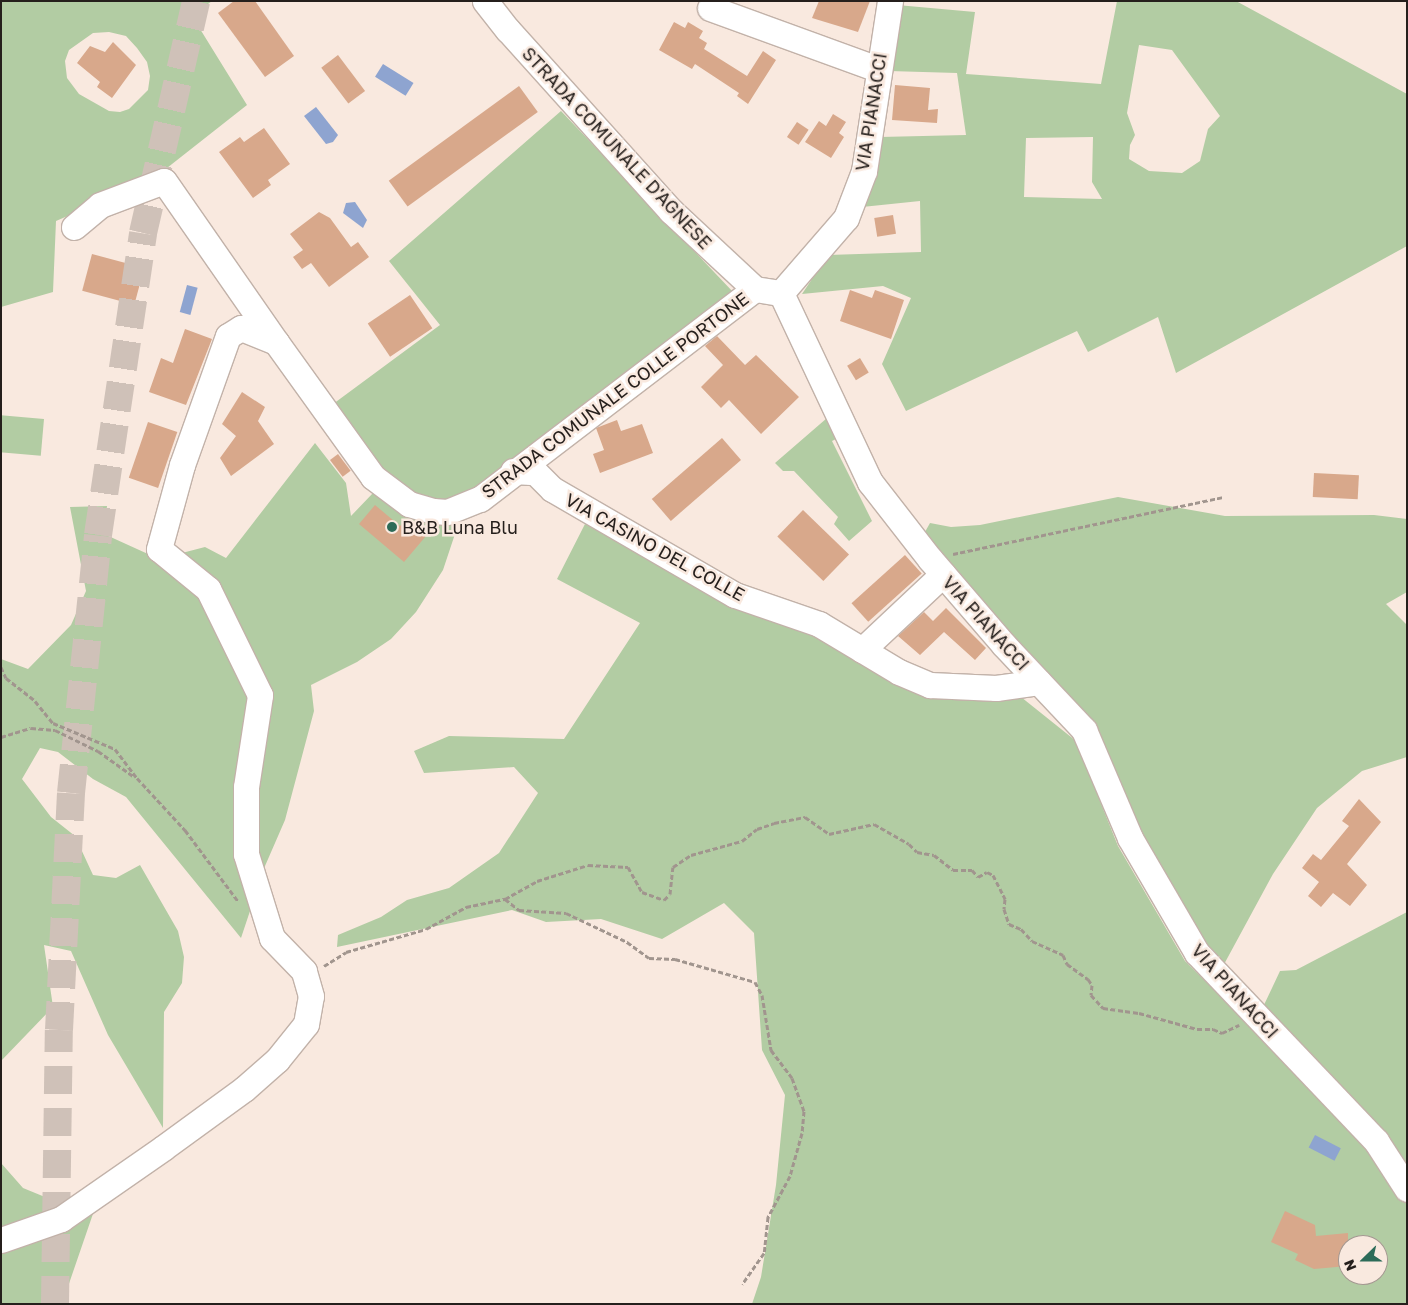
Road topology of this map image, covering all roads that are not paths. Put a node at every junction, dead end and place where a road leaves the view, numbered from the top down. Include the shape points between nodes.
1 (485, 1) edge
2 (890, 1) edge
3 (710, 8) dead end
4 (878, 69) junction
5 (74, 227) dead end
6 (755, 289) junction
7 (781, 293) junction
8 (276, 342) junction
9 (513, 471) junction
10 (936, 567) junction
11 (862, 650) junction
12 (1039, 682) junction
13 (1407, 1189) edge
14 (1, 1240) edge

1 - 6 street, STRADA COMUNALE D'AGNESE via 671,211
2 - 4 street, VIA PIANACCI
3 - 4 street
4 - 7 street, VIA PIANACCI via 864,171 846,218
5 - 8 street, STRADA COMUNALE COLLE PORTONE via 100,205 164,181
6 - 7 street, STRADA COMUNALE COLLE PORTONE
6 - 9 street, STRADA COMUNALE COLLE PORTONE
7 - 10 street, VIA PIANACCI via 870,482
8 - 9 street, STRADA COMUNALE COLLE PORTONE via 373,477 398,498 419,508 447,512 480,498
8 - 14 street via 241,328 228,336 182,465 159,549 208,589 260,694 246,787 246,854 272,938 304,971 310,996 306,1024 277,1060 244,1089 61,1219
9 - 11 street, VIA CASINO DEL COLLE via 525,490 552,489 735,595 819,624
10 - 11 street
10 - 12 street, VIA PIANACCI
11 - 12 street, VIA CASINO DEL COLLE via 899,672 930,684 996,688
12 - 13 street, VIA PIANACCI via 1084,730 1130,838 1196,953 1376,1141

